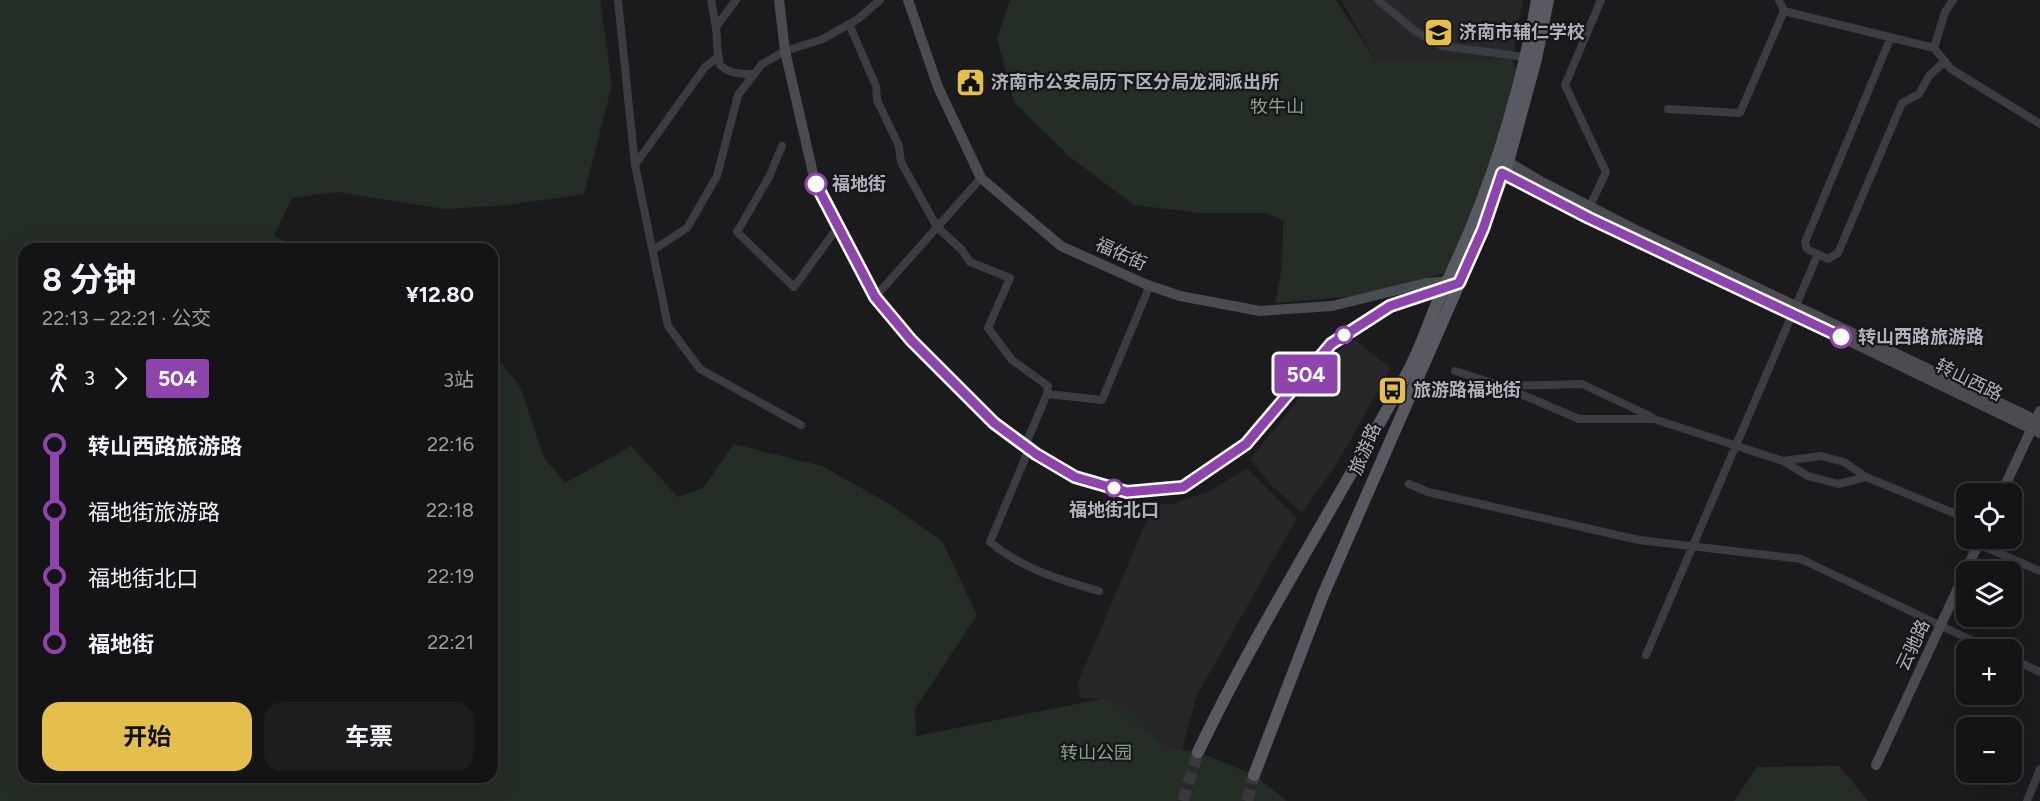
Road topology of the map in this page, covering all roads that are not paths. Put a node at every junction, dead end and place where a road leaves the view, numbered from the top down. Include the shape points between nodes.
1 (618, 0) edge
2 (711, 0) edge
3 (736, 0) edge
4 (780, 0) edge
5 (880, 0) edge
6 (908, 0) edge
7 (1378, 0) edge
8 (1538, 0) edge
9 (1548, 0) edge
10 (1601, 0) edge
11 (1779, 0) edge
12 (1953, 0) edge
13 (1784, 11) junction
14 (849, 24) junction
15 (716, 27) junction
16 (1891, 38) junction
17 (1934, 48) junction
18 (785, 51) junction
19 (718, 57) junction
20 (1526, 57) junction
21 (1945, 61) junction
22 (754, 74) junction
23 (1668, 109) dead end
24 (2040, 124) edge
25 (782, 146) dead end
26 (635, 165) junction
27 (1501, 166) junction
28 (981, 178) junction
29 (1590, 206) junction
30 (838, 227) junction
31 (937, 227) junction
32 (653, 250) junction
33 (1818, 254) junction
34 (1451, 284) junction
35 (1150, 285) junction
36 (875, 297) junction
37 (1793, 309) junction
38 (1455, 371) dead end
39 (1502, 386) junction
40 (1047, 394) junction
41 (1654, 418) junction
42 (2037, 423) edge
43 (801, 425) dead end
44 (1735, 445) junction
45 (1027, 447) junction
46 (1783, 461) junction
47 (1866, 477) junction
48 (2007, 483) edge
49 (1409, 484) dead end
50 (1956, 514) edge
51 (1691, 546) junction
52 (1975, 549) edge
53 (1995, 549) edge
54 (2040, 572) edge
55 (1099, 591) dead end
56 (1940, 625) junction
57 (1969, 639) edge
58 (1646, 655) dead end
59 (2022, 663) edge
60 (2040, 672) edge
61 (1198, 752) tunnel mouth
62 (1876, 765) dead end
63 (2040, 769) edge
64 (1254, 775) tunnel mouth
65 (2027, 801) edge

1 - 26 street
2 - 15 street
3 - 15 street
4 - 18 street
5 - 14 street
6 - 28 street, 福佑街 via 938,87
7 - 20 street via 1415,31 1442,46
8 - 20 main road, 旅游路
9 - 27 main road, 旅游路 via 1536,60
10 - 29 street via 1565,85 1606,172
11 - 13 street
12 - 17 street via 1945,12
13 - 16 street
13 - 23 street via 1740,113
14 - 18 street via 823,39
14 - 31 street via 899,146 901,162
15 - 19 street
16 - 17 street
16 - 33 street via 1805,243 1807,249
17 - 21 street
18 - 22 street via 762,64
18 - 30 street via 815,182
19 - 22 street via 724,69
19 - 26 street via 705,66
20 - 27 main road, 旅游路
21 - 24 street via 1951,69
21 - 33 street via 1929,76 1919,94 1902,103 1838,253 1828,259
22 - 32 street via 738,95 717,176 687,228
25 - 30 street via 737,232 794,287
26 - 32 street
27 - 29 street, 转山西路
27 - 34 main road, 旅游路 via 1483,229
27 - 37 street, 转山西路 via 1562,205
28 - 31 street
28 - 35 street, 福佑街 via 1061,246
29 - 37 street, 转山西路
30 - 36 street
31 - 36 street
31 - 40 street via 970,262 1010,278 988,328 1012,360 1048,386
32 - 43 street via 668,326 700,369
33 - 37 street
34 - 35 street, 福佑街 via 1332,306 1260,311 1180,296
34 - 45 street via 1390,306 1331,344 1246,444 1183,487 1127,492 1075,477
34 - 61 main road, 旅游路 via 1407,374 1274,603
34 - 64 main road, 旅游路
35 - 40 street via 1102,400
36 - 45 street via 911,340 994,423
37 - 42 street, 转山西路
37 - 44 street
38 - 39 street
39 - 41 street via 1579,419
39 - 41 street via 1582,384
40 - 45 street
41 - 44 street
42 - 48 street
44 - 46 street
44 - 51 street
45 - 55 street via 990,542 1047,576
46 - 47 street via 1821,456 1844,462
46 - 47 street via 1808,476 1838,484
47 - 50 street
49 - 51 street via 1428,492 1639,540
51 - 56 street via 1801,559
51 - 58 street
52 - 56 street, 云驰路
53 - 54 street
56 - 57 street
56 - 62 street, 云驰路
59 - 60 street
63 - 65 street

